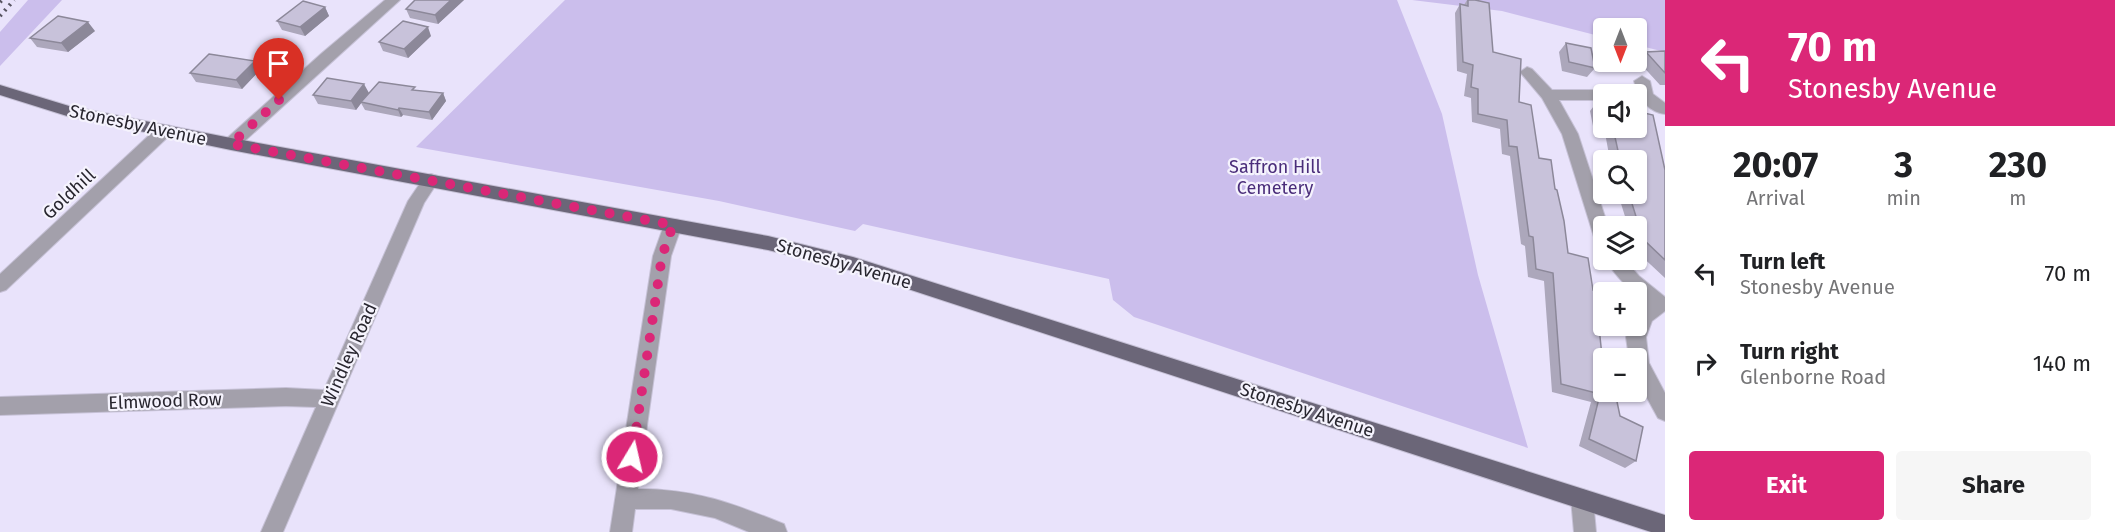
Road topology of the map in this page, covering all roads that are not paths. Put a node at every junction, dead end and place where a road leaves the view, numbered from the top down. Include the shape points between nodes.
1 (393, 0) edge
2 (1527, 72) dead end
3 (0, 90) edge
4 (1548, 95) junction
5 (1593, 95) edge
6 (1647, 95) edge
7 (1663, 109) dead end
8 (165, 130) junction
9 (231, 144) junction
10 (431, 180) junction
11 (1596, 216) edge
12 (673, 225) junction
13 (1624, 270) edge
14 (0, 285) edge
15 (1663, 304) edge
16 (329, 399) junction
17 (0, 406) edge
18 (1665, 412) edge
19 (626, 499) junction
20 (1582, 499) junction
21 (1665, 526) edge
22 (272, 532) edge
23 (621, 532) edge
24 (776, 532) edge
25 (1585, 532) edge

1 - 9 street
2 - 4 street
3 - 8 main road, Stonesby Avenue via 67,111
4 - 5 street
4 - 11 street via 1570,135
6 - 7 street
8 - 9 main road, Stonesby Avenue
8 - 14 street, Goldhill
9 - 10 main road, Stonesby Avenue
10 - 12 main road, Stonesby Avenue
10 - 16 street, Windley Road via 416,201
12 - 19 street via 662,256
12 - 20 main road, Stonesby Avenue via 853,264
13 - 15 street
15 - 18 street via 1645,316 1636,337 1639,364
16 - 17 street, Elmwood Row
16 - 22 street, Windley Road
19 - 23 street
19 - 24 street via 671,499 714,508
20 - 21 main road, Stonesby Avenue
20 - 25 street

